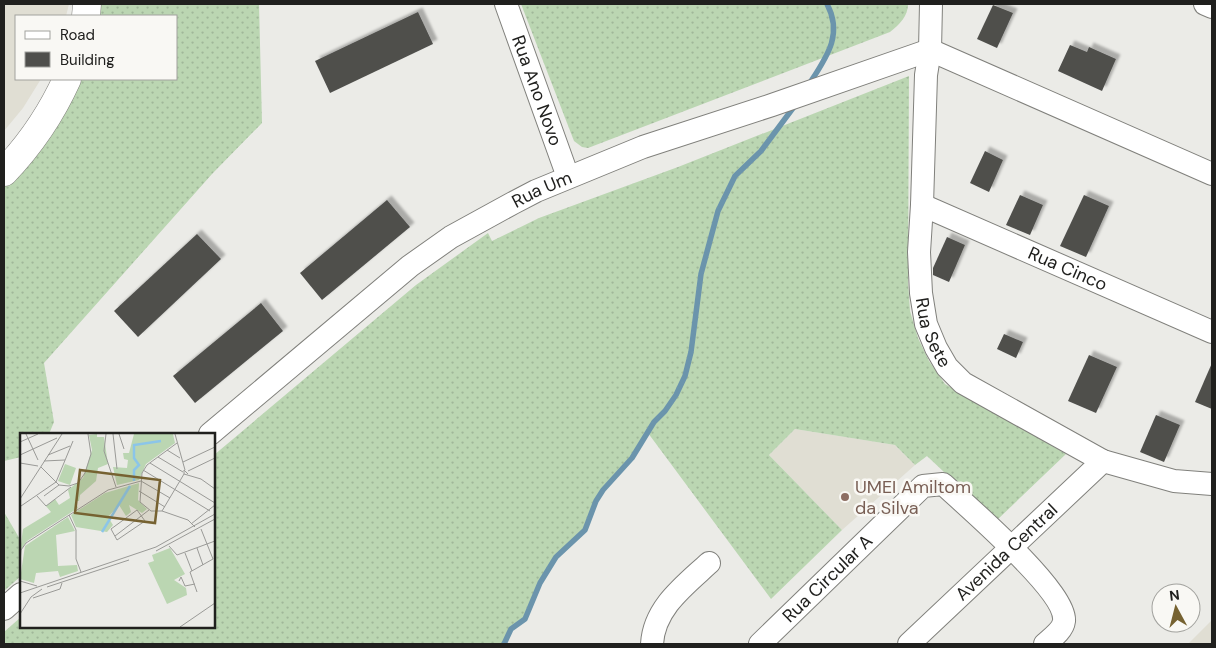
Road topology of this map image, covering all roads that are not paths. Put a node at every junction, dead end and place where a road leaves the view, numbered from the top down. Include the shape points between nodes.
1 (506, 4) edge
2 (931, 4) edge
3 (1205, 4) edge
4 (1212, 7) edge
5 (930, 50) junction
6 (67, 80) edge
7 (4, 172) edge
8 (1212, 174) edge
9 (568, 177) junction
10 (922, 205) junction
11 (1212, 332) edge
12 (211, 433) edge
13 (1104, 461) junction
14 (1212, 484) edge
15 (1013, 548) junction
16 (709, 563) dead end
17 (20, 595) edge
18 (4, 609) edge
19 (1053, 637) edge
20 (652, 644) edge
21 (760, 644) edge
22 (909, 644) edge

1 - 9 street, Rua Ano Novo
2 - 5 street, Rua Sete
3 - 4 street
5 - 8 street
5 - 9 street, Rua Um via 643,147
5 - 10 street, Rua Sete via 926,75
6 - 7 street via 42,123
9 - 12 street, Rua Um via 451,237 410,266
10 - 11 street, Rua Cinco
10 - 13 street, Rua Sete via 921,293 926,324 947,367 962,383
13 - 14 street, Rua Sete via 1174,481
13 - 15 street, Avenida Central
15 - 19 street via 1060,603 1064,621
15 - 21 street, Rua Circular A via 943,484 923,486
15 - 22 street, Avenida Central
16 - 20 street via 670,599 657,623
17 - 18 street

